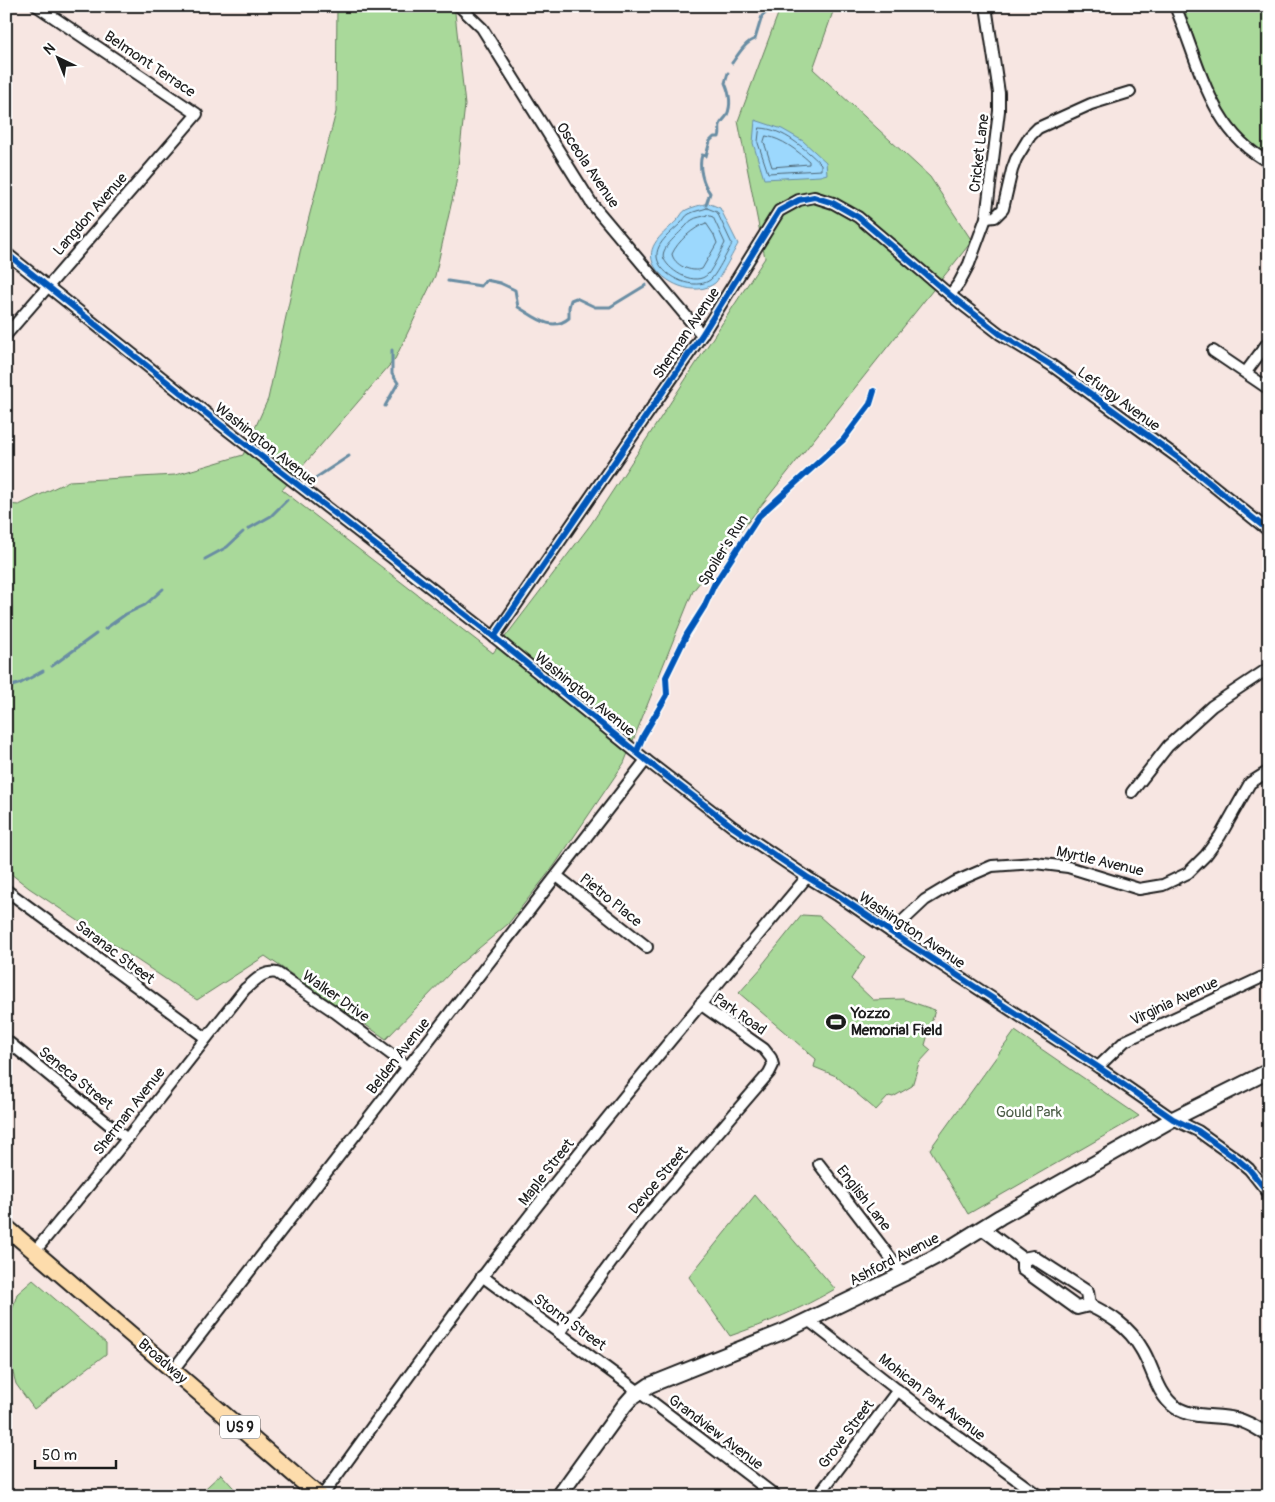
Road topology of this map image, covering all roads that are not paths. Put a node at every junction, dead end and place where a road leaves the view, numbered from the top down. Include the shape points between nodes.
1 (37, 6) edge
2 (459, 6) edge
3 (986, 6) edge
4 (1175, 6) edge
5 (1130, 92) dead end
6 (197, 114) joint
7 (1269, 162) edge
8 (986, 218) junction
9 (6, 253) edge
10 (48, 286) junction
11 (950, 295) junction
12 (702, 334) junction
13 (6, 335) edge
14 (1269, 341) edge
15 (1213, 351) dead end
16 (1246, 372) junction
17 (1269, 389) edge
18 (1269, 531) edge
19 (494, 637) junction
20 (1269, 668) edge
21 (646, 760) junction
22 (1269, 771) edge
23 (1132, 792) dead end
24 (557, 876) junction
25 (807, 877) junction
26 (6, 890) edge
27 (891, 932) junction
28 (647, 947) dead end
29 (1269, 974) edge
30 (245, 989) joint
31 (700, 1004) junction
32 (206, 1038) junction
33 (6, 1040) edge
34 (764, 1049) joint
35 (408, 1067) junction
36 (1098, 1067) junction
37 (1269, 1071) edge
38 (1173, 1119) junction
39 (127, 1139) junction
40 (819, 1164) dead end
41 (1269, 1194) edge
42 (6, 1228) edge
43 (982, 1228) junction
44 (35, 1251) junction
45 (1023, 1259) junction
46 (904, 1274) junction
47 (482, 1276) junction
48 (1089, 1304) junction
49 (808, 1320) junction
50 (559, 1333) junction
51 (173, 1370) junction
52 (898, 1390) junction
53 (639, 1392) junction
54 (1269, 1436) edge
55 (564, 1494) edge
56 (321, 1496) edge
57 (776, 1496) edge
58 (818, 1496) edge
59 (1039, 1496) edge

1 - 6 street, Belmont Terrace
2 - 12 street, Osceola Avenue via 482,28 592,204
3 - 8 street, Cricket Lane via 1000,93
4 - 7 street via 1218,114 1245,147
5 - 8 street via 1091,104 1038,128 1016,159 1003,209 995,217
6 - 10 street, Langdon Avenue
8 - 11 street, Cricket Lane via 969,264
9 - 10 street, Washington Avenue
10 - 13 street, Langdon Avenue
10 - 19 street, Washington Avenue
11 - 12 street, Sherman Avenue via 858,217 814,197 799,200 779,211
11 - 18 street, Lefurgy Avenue via 1000,334 1051,365 1180,459
12 - 19 street, Sherman Avenue
14 - 16 street
15 - 16 street
16 - 17 street
19 - 21 street, Washington Avenue
20 - 23 street via 1212,706 1168,746
21 - 24 street, Belden Avenue
21 - 25 street, Washington Avenue
22 - 27 street, Myrtle Avenue via 1250,783 1206,855 1188,873 1163,885 1138,890 1068,867 1035,862 992,866 955,882 926,900
24 - 28 street, Pietro Place
24 - 35 street, Belden Avenue
25 - 27 street, Washington Avenue
25 - 31 street, Maple Street
26 - 32 street, Saranac Street
27 - 36 street, Washington Avenue
29 - 36 street, Virginia Avenue via 1125,1041
30 - 32 street, Sherman Avenue
30 - 35 street, Walker Drive via 270,972 277,973
31 - 34 street, Park Road
31 - 47 street, Maple Street
32 - 39 street, Sherman Avenue
33 - 39 street, Seneca Street
34 - 50 street, Devoe Street via 773,1065 769,1073 642,1221
35 - 51 street, Belden Avenue
36 - 38 street, Washington Avenue
37 - 38 main road, Ashford Avenue
38 - 41 street, Washington Avenue via 1198,1131 1237,1159
38 - 43 main road, Ashford Avenue
39 - 44 street, Sherman Avenue
40 - 46 street, English Lane
42 - 44 main road, Broadway / US 9
43 - 45 street
43 - 46 main road, Ashford Avenue
44 - 51 main road, Broadway / US 9
45 - 48 street via 1033,1257 1088,1292
45 - 48 street via 1023,1269 1078,1308
46 - 49 main road, Ashford Avenue
47 - 50 street, Storm Street
47 - 56 street, Maple Street
48 - 54 street via 1128,1330 1142,1348 1164,1396 1176,1407 1192,1414 1236,1419
49 - 52 street, Mohican Park Avenue
49 - 53 main road, Ashford Avenue
50 - 53 street, Storm Street
51 - 56 main road, Broadway / US 9
52 - 58 street, Grove Street
52 - 59 street, Mohican Park Avenue
53 - 55 main road, Ashford Avenue via 608,1426
53 - 57 street, Grandview Avenue

